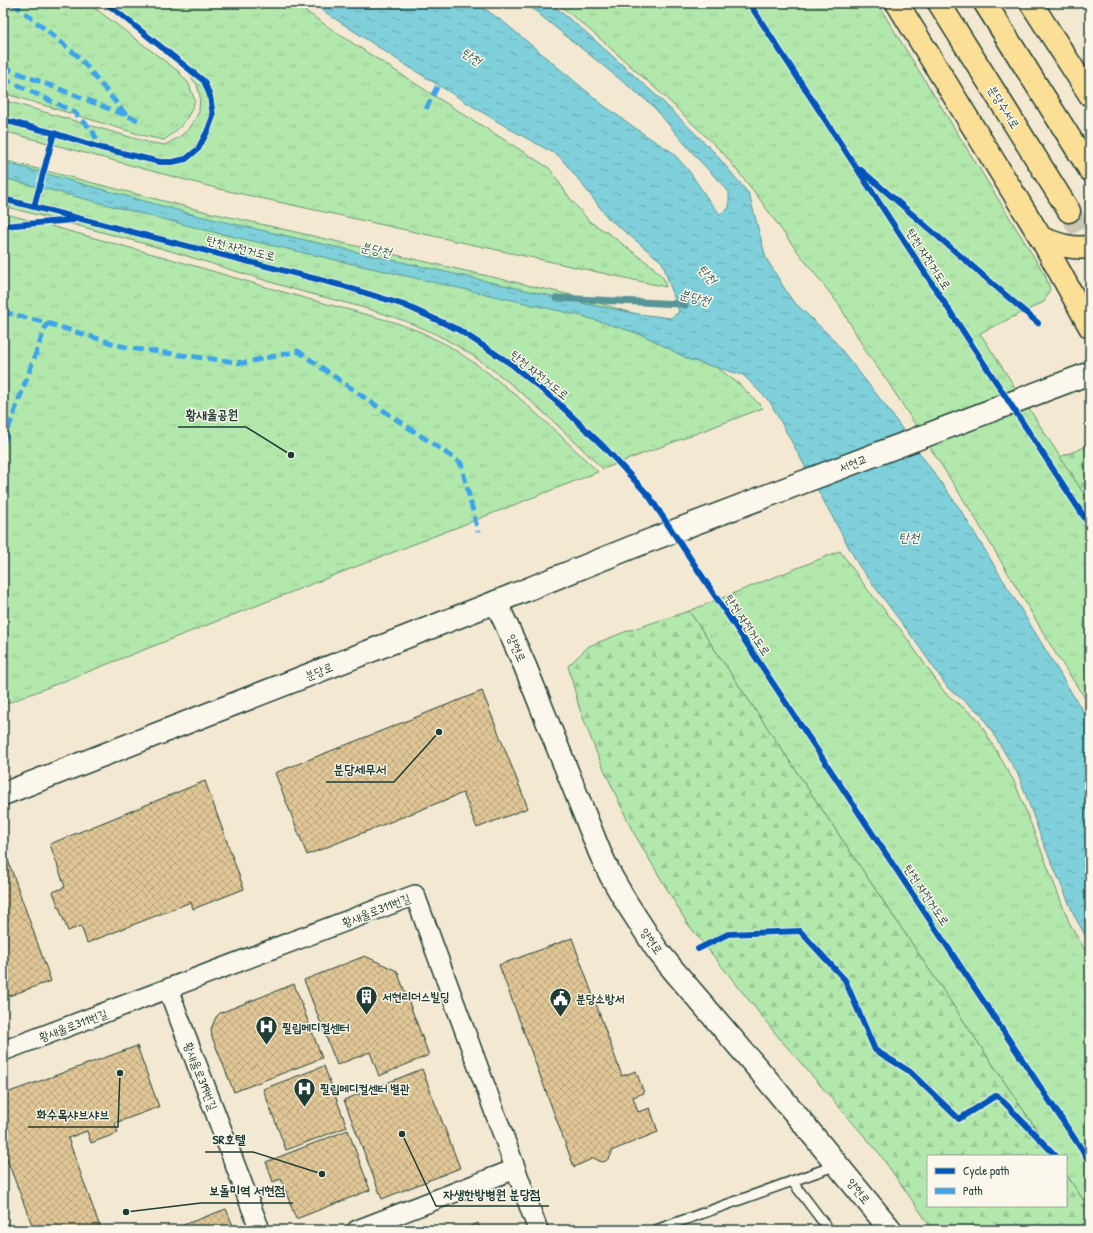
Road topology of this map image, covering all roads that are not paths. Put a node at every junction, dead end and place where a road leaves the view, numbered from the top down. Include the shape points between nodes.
1 (897, 3) edge
2 (939, 3) edge
3 (985, 3) edge
4 (1031, 3) edge
5 (1090, 95) edge
6 (1090, 170) edge
7 (1069, 211) tunnel mouth
8 (1041, 238) junction
9 (1090, 247) edge
10 (1090, 328) edge
11 (1080, 377) edge
12 (635, 546) joint
13 (496, 602) junction
14 (3, 794) edge
15 (168, 989) junction
16 (3, 1051) edge
17 (838, 1165) junction
18 (515, 1169) junction
19 (792, 1181) junction
20 (828, 1228) edge
21 (260, 1230) edge
22 (357, 1230) edge
23 (538, 1230) edge
24 (656, 1230) edge
25 (817, 1230) edge
26 (890, 1230) edge

1 - 8 highway
2 - 7 highway, 분당수서로
3 - 6 highway
4 - 5 highway
8 - 9 highway via 1063,246
8 - 10 highway
11 - 12 main road, 서현교
12 - 13 main road, 분당로
13 - 14 main road, 분당로
13 - 17 main road, 양현로 via 525,666 600,853 626,902 657,950
15 - 16 street, 황새울로311번길
15 - 18 street, 황새울로311번길 via 415,895
15 - 21 street, 황새울로319번길
17 - 19 lane
17 - 26 main road, 양현로
18 - 22 street
18 - 23 street, 황새울로311번길
19 - 20 lane
19 - 24 lane
20 - 25 lane

